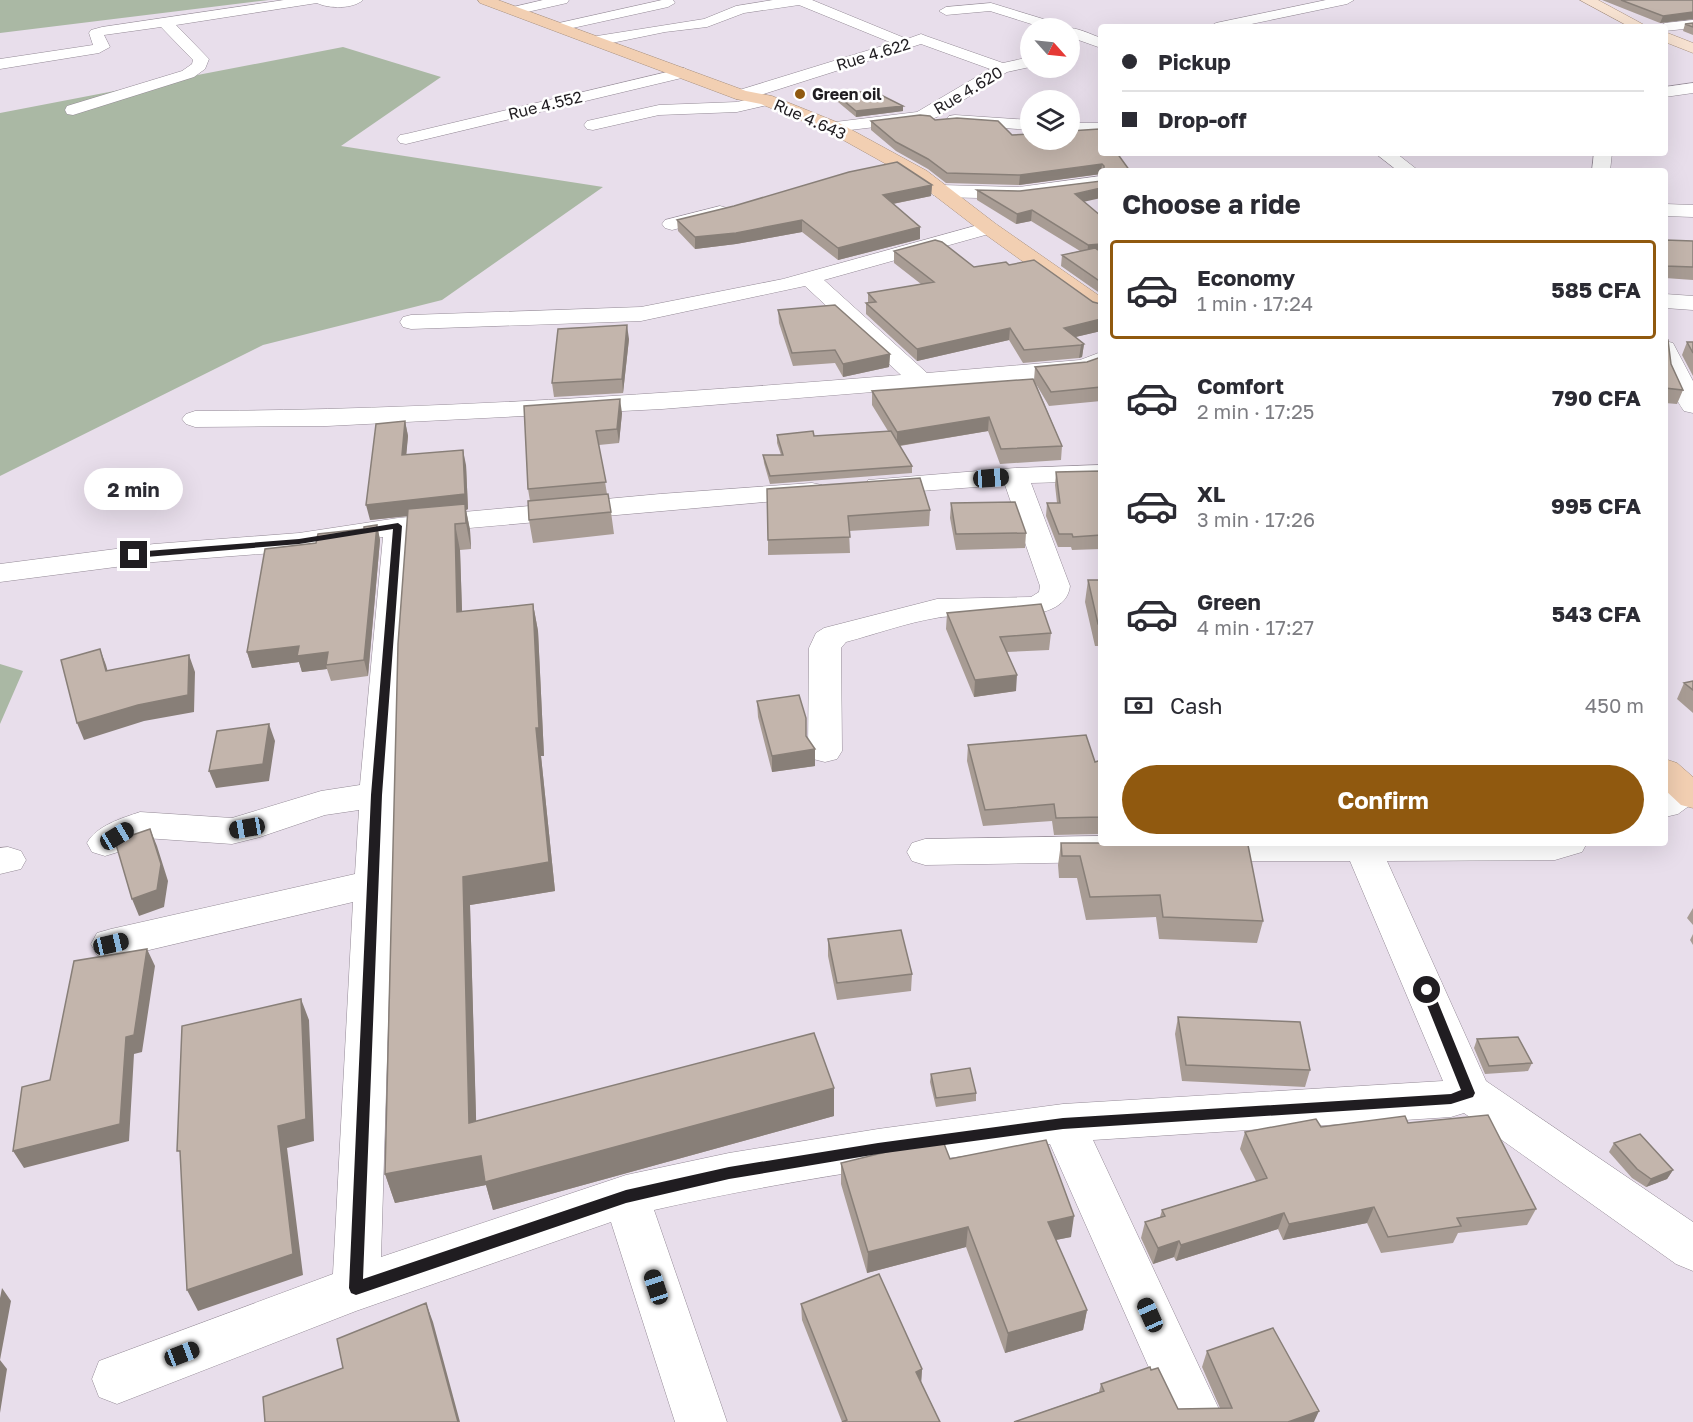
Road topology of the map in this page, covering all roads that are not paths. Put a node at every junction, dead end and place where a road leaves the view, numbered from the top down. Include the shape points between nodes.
1 (313, 0) edge
2 (321, 0) edge
3 (356, 0) edge
4 (485, 0) edge
5 (562, 0) edge
6 (800, 0) edge
7 (1347, 0) edge
8 (1572, 0) edge
9 (1587, 0) edge
10 (1274, 2) edge
11 (668, 3) dead end
12 (1312, 8) junction
13 (514, 11) junction
14 (946, 11) dead end
15 (1026, 18) edge
16 (164, 21) junction
17 (1243, 24) edge
18 (1618, 24) edge
19 (1635, 24) edge
20 (1693, 24) edge
21 (559, 27) junction
22 (1668, 27) edge
23 (1080, 36) edge
24 (1668, 38) edge
25 (597, 41) junction
26 (1098, 44) edge
27 (898, 45) junction
28 (1668, 45) edge
29 (1098, 46) edge
30 (1693, 48) edge
31 (1080, 52) dead end
32 (1693, 54) edge
33 (0, 64) edge
34 (1020, 64) edge
35 (1002, 68) junction
36 (684, 73) junction
37 (1693, 87) edge
38 (1668, 91) edge
39 (742, 95) junction
40 (766, 100) junction
41 (73, 110) dead end
42 (920, 117) junction
43 (1020, 124) edge
44 (593, 125) dead end
45 (833, 127) junction
46 (1080, 128) edge
47 (1098, 128) edge
48 (406, 139) dead end
49 (1388, 156) edge
50 (895, 161) junction
51 (874, 167) edge
52 (1406, 168) edge
53 (1098, 182) edge
54 (940, 191) junction
55 (738, 208) edge
56 (1668, 210) edge
57 (1693, 211) edge
58 (672, 224) dead end
59 (989, 228) junction
60 (809, 278) junction
61 (1668, 301) edge
62 (1693, 303) edge
63 (1098, 305) edge
64 (411, 322) dead end
65 (1668, 354) edge
66 (1098, 360) edge
67 (922, 382) junction
68 (1693, 406) edge
69 (195, 419) dead end
70 (1098, 473) edge
71 (1015, 476) junction
72 (398, 526) junction
73 (0, 573) edge
74 (825, 751) dead end
75 (377, 795) junction
76 (105, 843) dead end
77 (1363, 846) junction
78 (1558, 846) edge
79 (1174, 848) edge
80 (1139, 849) edge
81 (925, 852) dead end
82 (375, 883) junction
83 (111, 944) dead end
84 (1469, 1093) junction
85 (1063, 1123) junction
86 (626, 1197) junction
87 (1693, 1249) edge
88 (356, 1288) junction
89 (117, 1379) dead end
90 (701, 1422) edge
91 (1199, 1422) edge

1 - 16 street
2 - 3 street via 329,4
4 - 13 highway, Rue 4.643
5 - 13 street
6 - 25 street via 741,9 707,23
6 - 27 street via 902,40
7 - 12 street
8 - 18 main road
9 - 19 main road
10 - 12 street
11 - 21 street
12 - 17 street
13 - 21 highway, Rue 4.643
14 - 15 street via 991,7
16 - 33 street via 96,33 102,47 94,50
16 - 41 street via 201,59 199,66 188,74
20 - 22 street
21 - 25 highway, Rue 4.643
23 - 26 street
24 - 30 main road
25 - 36 highway, Rue 4.643
27 - 35 street, Rue 4.622 via 921,39
27 - 39 street, Rue 4.622
28 - 32 main road
29 - 31 street
34 - 35 street, Rue 4.620
35 - 42 street, Rue 4.620
36 - 39 highway, Rue 4.643
36 - 48 street, Rue 4.552
37 - 38 street
39 - 40 highway, Rue 4.643
40 - 44 street via 737,107 659,110
40 - 45 highway, Rue 4.643
42 - 43 street
42 - 45 street, Rue 4.620
45 - 50 highway, Rue 4.643
46 - 47 street
49 - 52 street
50 - 51 street
50 - 54 highway, Rue 4.643
53 - 54 street via 1019,193
54 - 59 highway, Rue 4.643
55 - 58 street
56 - 57 street
59 - 60 street
59 - 63 highway, Rue 4.643
60 - 64 street via 641,314
60 - 67 street
61 - 62 street
65 - 68 street
66 - 67 street via 1085,367
67 - 69 street via 662,402 327,418
70 - 71 street
71 - 72 street
71 - 74 street via 1054,595 1031,606 921,610 827,640
72 - 73 street via 299,542 154,553
72 - 75 street
75 - 76 street via 321,803 232,831 140,825
75 - 82 street
77 - 78 street
77 - 79 street
77 - 84 street
80 - 81 street
82 - 83 street
82 - 88 street
84 - 85 street via 1451,1099
84 - 87 street
85 - 86 street via 740,1171
85 - 91 street
86 - 88 street
86 - 90 street
88 - 89 street

